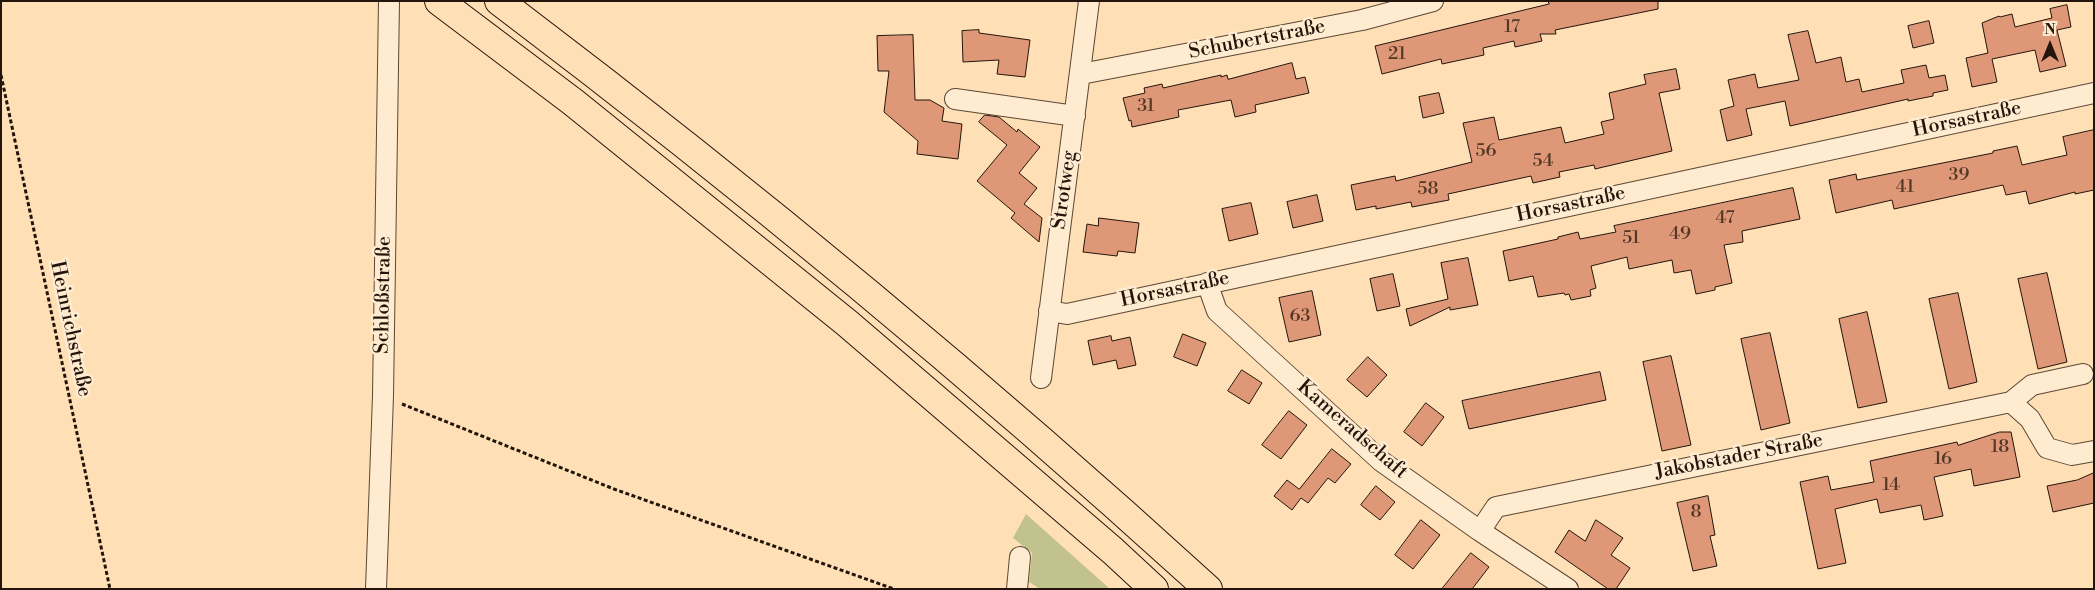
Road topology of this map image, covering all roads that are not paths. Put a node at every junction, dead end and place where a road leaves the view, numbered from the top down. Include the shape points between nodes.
1 (389, 1) edge
2 (499, 1) edge
3 (1088, 1) edge
4 (1433, 1) edge
5 (445, 6) edge
6 (1081, 74) junction
7 (2094, 93) edge
8 (955, 99) dead end
9 (1075, 116) junction
10 (1207, 283) junction
11 (1049, 312) junction
12 (2083, 374) dead end
13 (1041, 378) dead end
14 (2011, 402) junction
15 (2094, 450) edge
16 (1480, 531) junction
17 (1020, 557) dead end
18 (376, 589) edge
19 (1017, 589) edge
20 (1154, 589) edge
21 (1208, 589) edge
22 (1568, 589) edge

1 - 18 street, Schloßstraße via 383,396
2 - 21 highway via 862,287
3 - 6 street, Strotweg
4 - 6 street, Schubertstraße via 1362,20
5 - 20 highway via 573,102 847,323
6 - 9 street, Strotweg
7 - 10 street, Horsastraße
8 - 9 street
9 - 11 street, Strotweg
10 - 11 street, Horsastraße via 1066,314
10 - 16 street, Kameradschaft via 1217,312 1381,461
11 - 13 street, Strotweg
12 - 14 street, Jakobstader Straße via 2032,385
14 - 15 street via 2030,419 2048,448 2072,455
14 - 16 street, Jakobstader Straße via 1496,507
16 - 22 street, Kameradschaft
17 - 19 street

